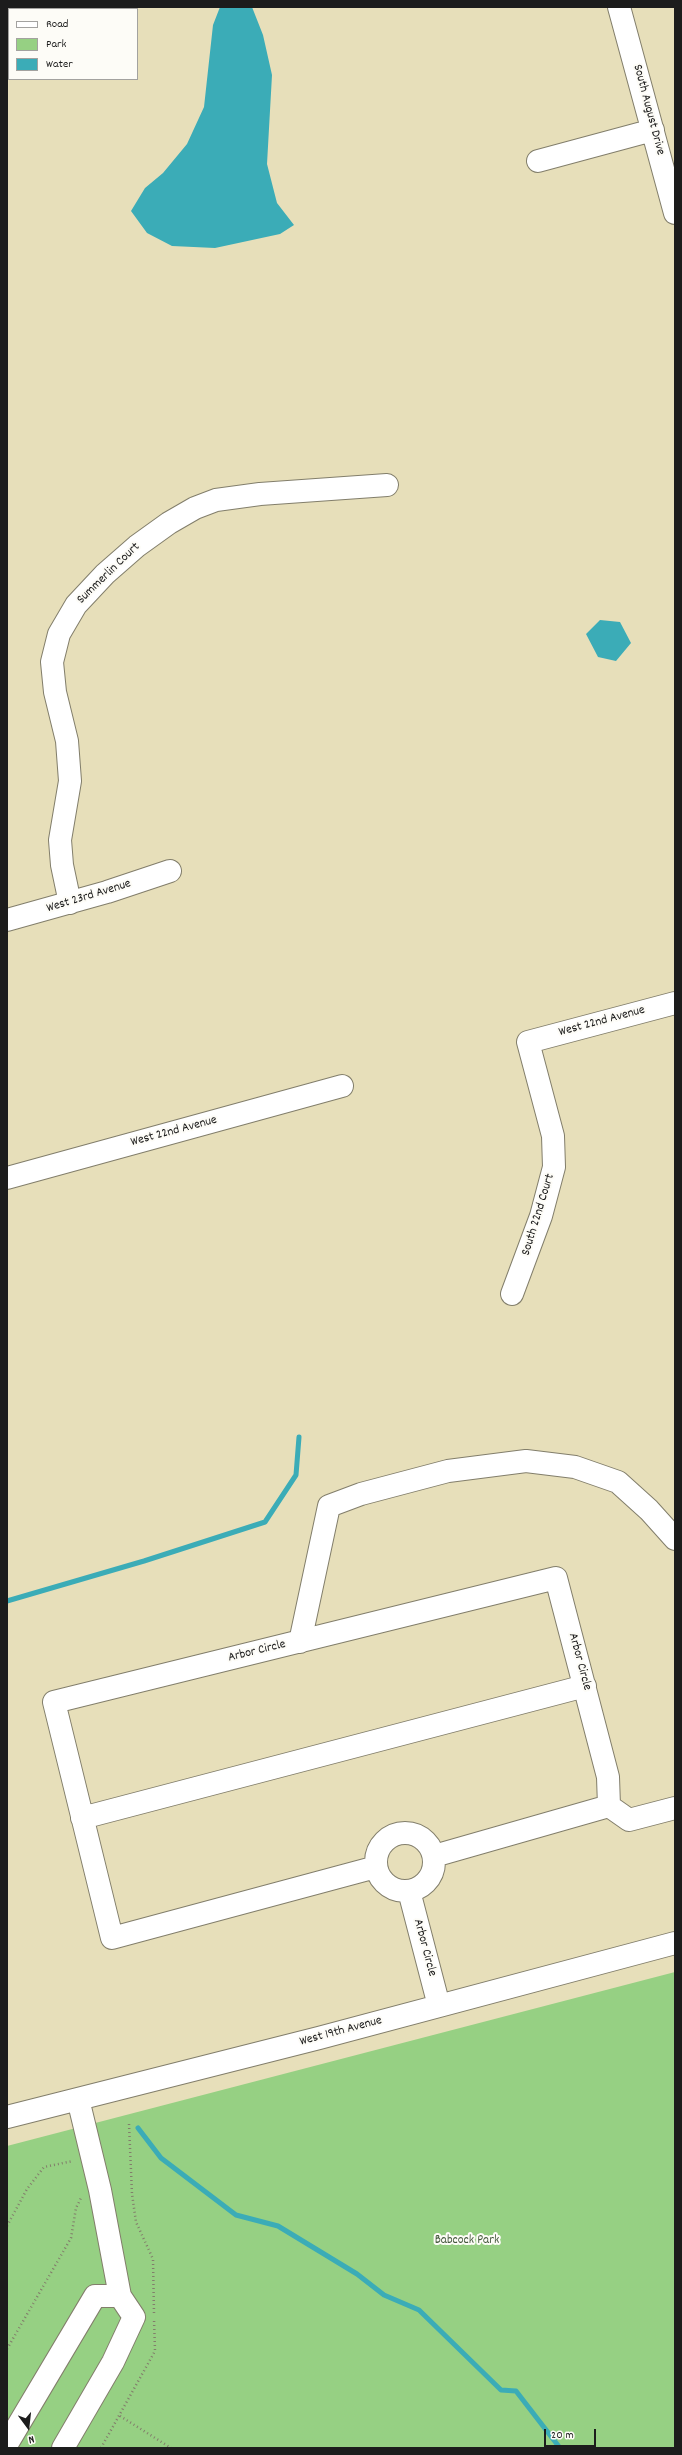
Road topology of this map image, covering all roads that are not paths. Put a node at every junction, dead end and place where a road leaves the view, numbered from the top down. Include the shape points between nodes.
1 (619, 7) edge
2 (653, 130) junction
3 (538, 161) dead end
4 (675, 213) edge
5 (387, 485) dead end
6 (170, 871) dead end
7 (70, 903) junction
8 (7, 920) edge
9 (675, 1003) edge
10 (528, 1042) joint
11 (342, 1086) dead end
12 (7, 1178) edge
13 (512, 1294) dead end
14 (675, 1539) edge
15 (300, 1642) junction
16 (585, 1686) junction
17 (609, 1806) junction
18 (675, 1808) edge
19 (82, 1818) junction
20 (434, 1856) junction
21 (376, 1867) junction
22 (409, 1891) junction
23 (675, 1943) edge
24 (439, 2006) junction
25 (78, 2099) junction
26 (7, 2117) edge
27 (120, 2296) junction
28 (7, 2444) edge
29 (63, 2448) edge

1 - 2 street, South August Drive
2 - 3 street
2 - 4 street, South August Drive
5 - 7 street, Summerlin Court via 260,494 216,500 195,508 137,546 105,574 76,605 59,634 52,662 70,781 60,840
6 - 7 street, West 23rd Avenue
7 - 8 street, West 23rd Avenue
9 - 10 street, West 22nd Avenue
10 - 13 street, South 22nd Court via 553,1136 554,1167 541,1216
11 - 12 street, West 22nd Avenue
14 - 15 street via 649,1510 618,1482 575,1467 526,1461 448,1471 368,1492 329,1506
15 - 16 street, Arbor Circle via 556,1578
15 - 19 street, Arbor Circle via 54,1702
16 - 17 street, Arbor Circle via 608,1777
16 - 19 street
17 - 18 street via 629,1820
17 - 20 street
19 - 21 street, Arbor Circle via 112,1938
20 - 21 street via 425,1840 417,1835 399,1833 383,1842 375,1858
20 - 22 street via 429,1879 418,1888
21 - 22 street via 384,1883 400,1891
22 - 24 street, Arbor Circle
23 - 24 street, West 19th Avenue
24 - 25 street, West 19th Avenue
25 - 26 street, West 19th Avenue
25 - 27 street
27 - 28 street via 95,2296
27 - 29 street via 134,2318 113,2362

